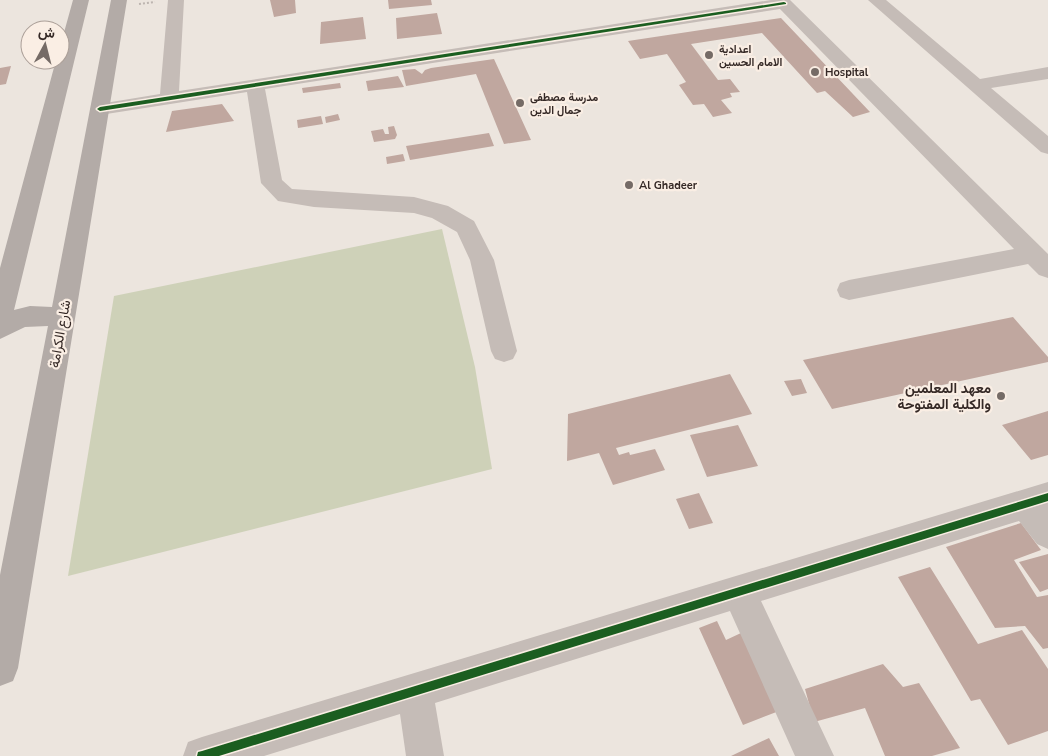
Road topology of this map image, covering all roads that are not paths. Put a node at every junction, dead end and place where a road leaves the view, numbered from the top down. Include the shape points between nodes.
1 (81, 0) edge
2 (876, 0) edge
3 (168, 1) edge
4 (782, 2) edge
5 (119, 4) edge
6 (1048, 73) edge
7 (255, 84) junction
8 (976, 85) junction
9 (169, 97) junction
10 (100, 109) junction
11 (1048, 147) edge
12 (1041, 262) edge
13 (849, 290) dead end
14 (0, 315) edge
15 (62, 320) junction
16 (0, 329) edge
17 (504, 352) dead end
18 (1037, 501) edge
19 (1048, 533) edge
20 (739, 592) junction
21 (0, 668) edge
22 (415, 691) junction
23 (202, 756) edge
24 (425, 756) edge
25 (815, 756) edge

1 - 14 main road
2 - 8 street
3 - 9 street
4 - 7 street
4 - 12 street
5 - 10 main road, شارع الكرامة
6 - 8 street
7 - 9 street
7 - 17 street via 272,183 286,196 414,205 440,212 466,227 482,260
8 - 11 street
9 - 10 street
10 - 15 main road, شارع الكرامة
12 - 13 street
15 - 16 main road via 48,315 30,315
15 - 21 main road, شارع الكرامة
18 - 19 street
18 - 20 street
20 - 22 street
20 - 25 street
22 - 23 street
22 - 24 street

